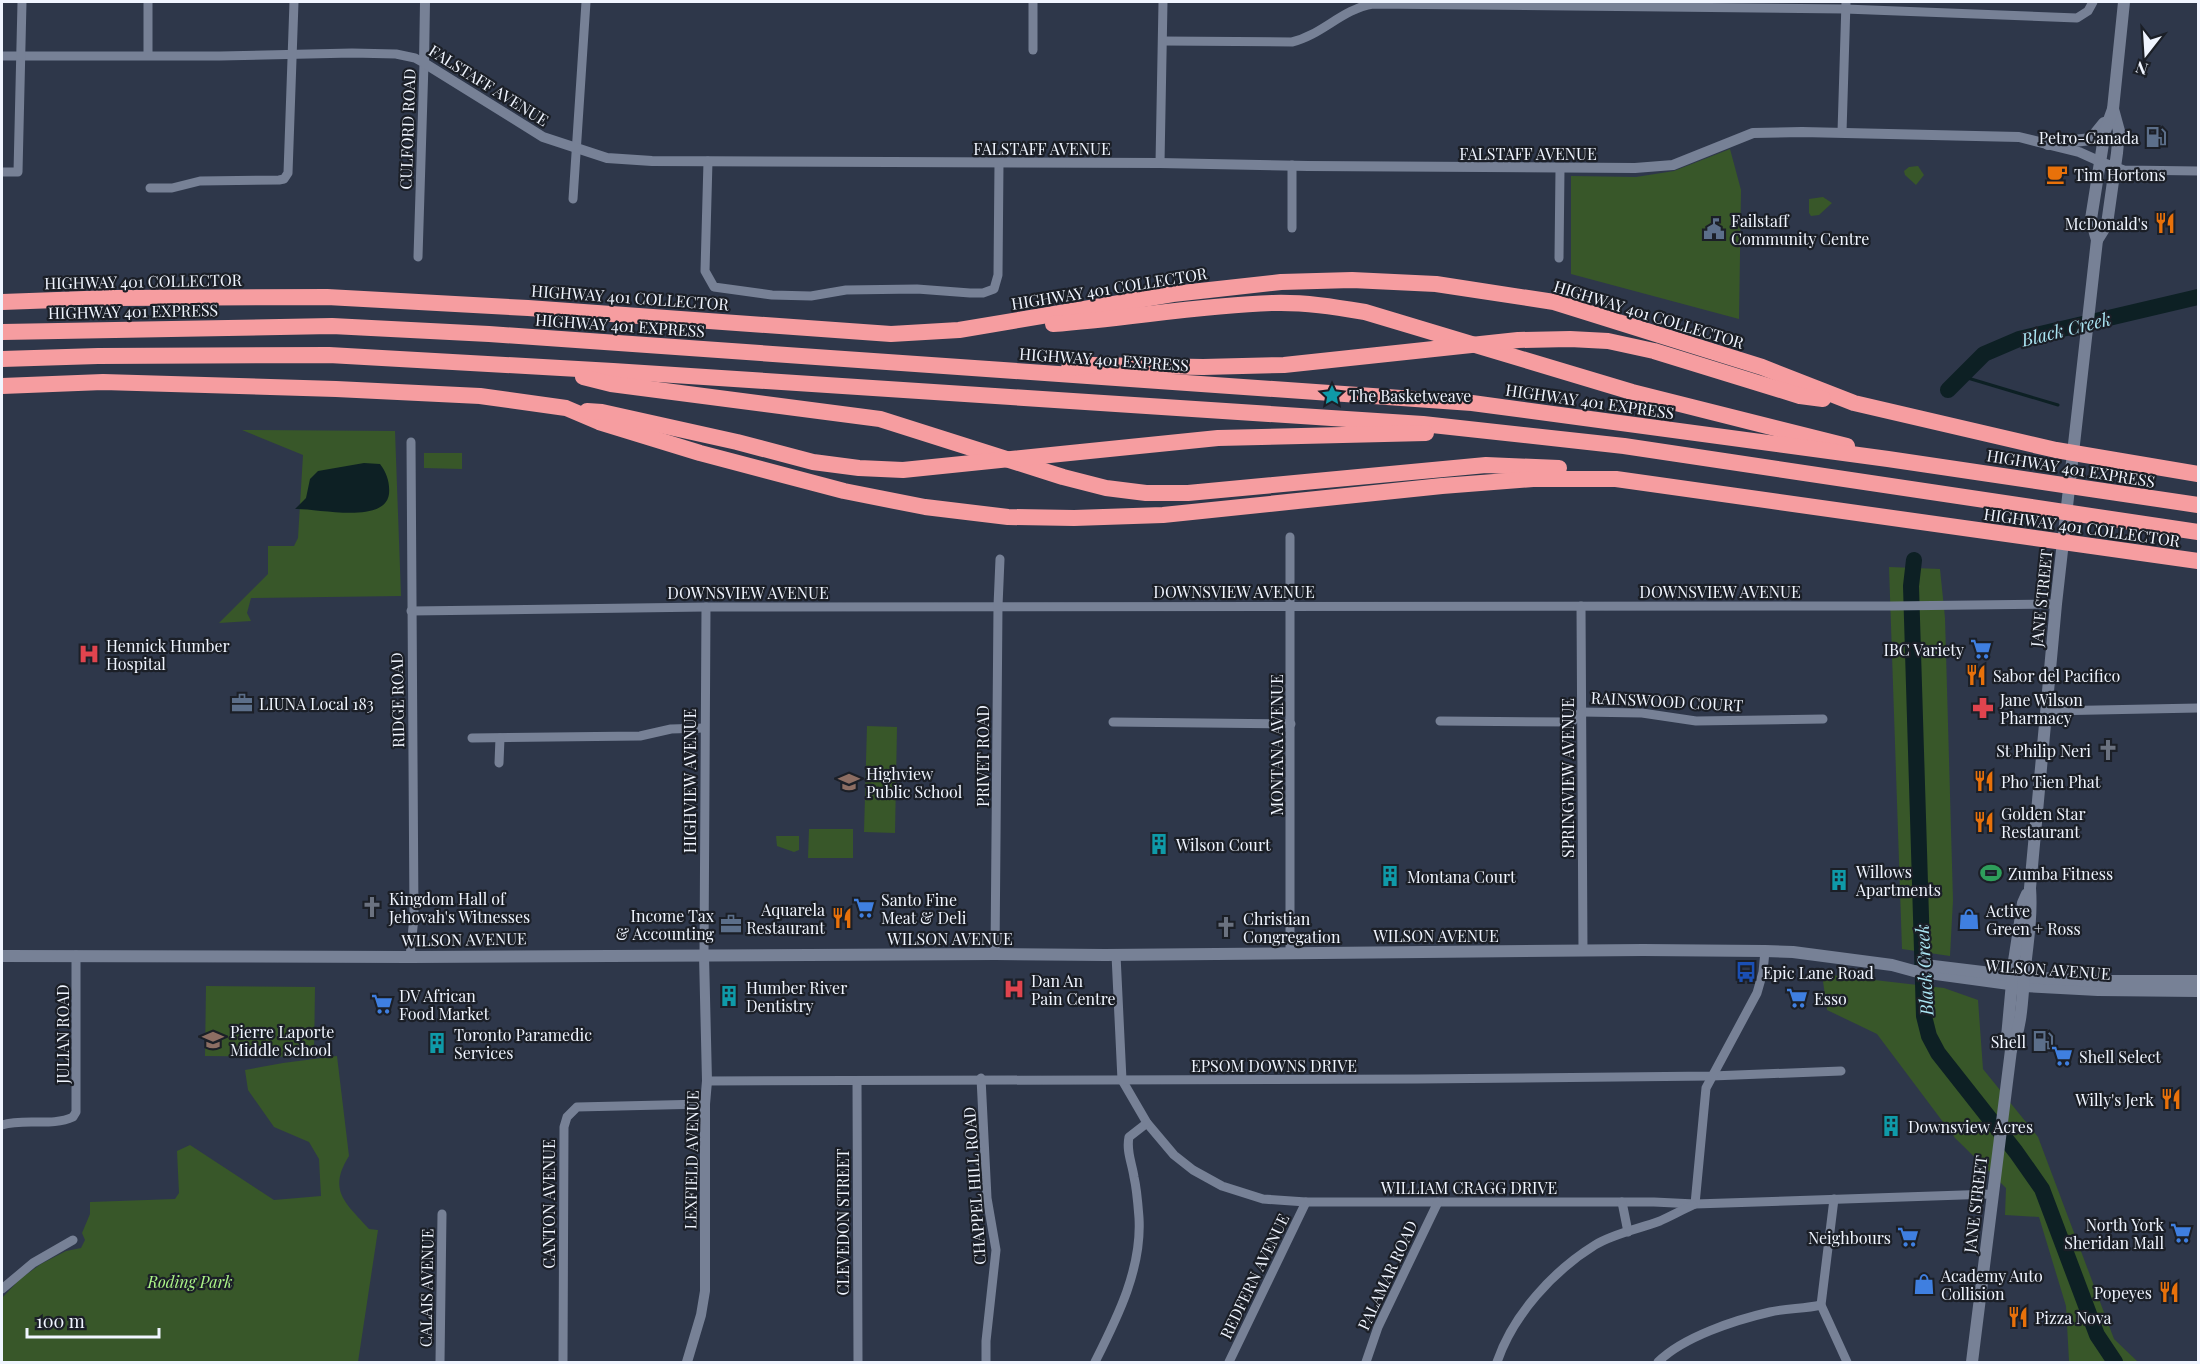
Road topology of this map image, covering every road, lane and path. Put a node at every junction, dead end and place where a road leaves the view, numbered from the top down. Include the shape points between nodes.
1 (22, 2) edge
2 (148, 2) edge
3 (294, 2) edge
4 (425, 2) edge
5 (586, 2) edge
6 (1033, 2) edge
7 (1163, 2) edge
8 (2092, 2) edge
9 (2124, 2) edge
10 (1845, 5) edge
11 (1163, 41) junction
12 (1033, 50) dead end
13 (148, 54) junction
14 (292, 55) junction
15 (2, 56) edge
16 (21, 56) junction
17 (424, 63) junction
18 (2113, 109) junction
19 (1842, 132) junction
20 (2048, 144) junction
21 (577, 149) junction
22 (2099, 160) junction
23 (708, 161) junction
24 (999, 163) junction
25 (1160, 163) junction
26 (1293, 165) junction
27 (2115, 166) junction
28 (1560, 169) junction
29 (2199, 171) edge
30 (2, 172) edge
31 (150, 188) dead end
32 (573, 199) dead end
33 (1292, 228) dead end
34 (2097, 240) junction
35 (418, 257) dead end
36 (1559, 258) dead end
37 (2, 302) edge
38 (960, 330) junction
39 (2, 332) edge
40 (2, 359) edge
41 (536, 367) junction
42 (1035, 373) junction
43 (2, 386) edge
44 (1854, 403) junction
45 (576, 411) junction
46 (1490, 430) junction
47 (411, 442) dead end
48 (1888, 459) junction
49 (2199, 474) edge
50 (1616, 479) junction
51 (2199, 505) edge
52 (2199, 532) edge
53 (1290, 537) dead end
54 (1000, 559) dead end
55 (2199, 561) edge
56 (2056, 604) junction
57 (998, 606) junction
58 (1289, 606) junction
59 (1581, 606) junction
60 (706, 607) junction
61 (411, 611) junction
62 (2199, 708) edge
63 (2047, 711) junction
64 (1581, 712) junction
65 (1823, 719) dead end
66 (1440, 721) dead end
67 (1113, 723) dead end
68 (1291, 724) junction
69 (704, 728) junction
70 (472, 738) dead end
71 (500, 738) junction
72 (499, 763) dead end
73 (1583, 951) junction
74 (1765, 951) junction
75 (1290, 953) junction
76 (995, 954) junction
77 (76, 955) junction
78 (704, 955) junction
79 (1116, 955) junction
80 (2, 956) edge
81 (410, 957) junction
82 (2018, 981) junction
83 (2199, 981) edge
84 (2199, 991) edge
85 (1841, 1071) dead end
86 (1712, 1076) junction
87 (981, 1078) junction
88 (1122, 1080) junction
89 (707, 1081) junction
90 (857, 1081) junction
91 (705, 1104) junction
92 (1147, 1123) junction
93 (2, 1125) edge
94 (1992, 1194) junction
95 (1834, 1199) junction
96 (1306, 1202) junction
97 (1438, 1202) junction
98 (1622, 1202) junction
99 (1695, 1204) junction
100 (442, 1214) dead end
101 (1628, 1232) junction
102 (73, 1240) dead end
103 (2, 1289) edge
104 (1821, 1305) junction
105 (440, 1362) edge
106 (563, 1362) edge
107 (687, 1362) edge
108 (858, 1362) edge
109 (986, 1362) edge
110 (1095, 1362) edge
111 (1228, 1362) edge
112 (1366, 1362) edge
113 (1497, 1362) edge
114 (1658, 1362) edge
115 (1847, 1362) edge
116 (1972, 1362) edge

1 - 16 street
2 - 13 street
3 - 14 street
4 - 17 street, CULFORD ROAD
5 - 21 street
6 - 12 street
7 - 11 street
8 - 10 street via 2088,11 2077,18
9 - 18 main road, JANE STREET
10 - 11 street via 1373,4 1355,8 1307,38 1292,42
10 - 19 street
11 - 25 street
13 - 14 street, FALSTAFF AVENUE
13 - 16 street, FALSTAFF AVENUE
14 - 17 street, FALSTAFF AVENUE via 396,54
14 - 31 street via 290,150 284,179 200,180 172,188
15 - 16 street, FALSTAFF AVENUE
16 - 30 street via 18,172
17 - 21 street, FALSTAFF AVENUE via 543,137
17 - 35 street, CULFORD ROAD
18 - 20 main road via 2091,139
18 - 22 main road, JANE STREET
18 - 27 main road, JANE STREET via 2119,130
19 - 20 street, FALSTAFF AVENUE via 2016,136
19 - 28 street, FALSTAFF AVENUE via 1753,134 1673,165 1654,168
20 - 22 street, FALSTAFF AVENUE
21 - 23 street, FALSTAFF AVENUE via 608,158
21 - 32 street
22 - 27 street
22 - 34 main road, JANE STREET via 2091,219
23 - 24 street, FALSTAFF AVENUE
23 - 24 street via 705,272 714,287 811,296 846,290 983,293 994,289 998,275
24 - 25 street, FALSTAFF AVENUE
25 - 26 street, FALSTAFF AVENUE
26 - 28 street, FALSTAFF AVENUE
26 - 33 street
27 - 29 street via 2124,170
27 - 34 main road, JANE STREET via 2107,224
28 - 36 street
34 - 56 main road, JANE STREET
37 - 38 highway, HIGHWAY 401 COLLECTOR via 327,297 891,334
38 - 44 highway, HIGHWAY 401 COLLECTOR via 1173,294 1281,282 1437,284 1554,302 1751,364
38 - 48 highway via 1275,302 1321,305 1365,312 1632,392
39 - 42 highway, HIGHWAY 401 EXPRESS via 332,326 501,334
40 - 41 highway via 329,355
41 - 46 highway
41 - 50 highway via 611,384 880,419 1063,477 1146,493 1188,493 1486,465 1590,470
42 - 44 highway via 1092,365 1284,365 1518,340 1570,339 1608,341 1654,351 1800,396
42 - 48 highway, HIGHWAY 401 EXPRESS via 1472,403
43 - 45 highway, HIGHWAY 401 COLLECTOR via 103,382 336,389 480,396
44 - 49 highway, HIGHWAY 401 COLLECTOR via 2056,450
45 - 46 highway via 602,411 813,462 903,470 1218,438
45 - 50 highway, HIGHWAY 401 COLLECTOR via 599,422 689,449 844,491 925,507 1008,517 1163,515 1442,486 1533,479
46 - 52 highway via 1624,446
47 - 61 street, RIDGE ROAD
48 - 51 highway, HIGHWAY 401 EXPRESS
50 - 55 highway, HIGHWAY 401 COLLECTOR
53 - 58 street, MONTANA AVENUE
54 - 57 street, PRIVET ROAD
56 - 59 street, DOWNSVIEW AVENUE
56 - 63 main road, JANE STREET
57 - 58 street, DOWNSVIEW AVENUE
57 - 60 street, DOWNSVIEW AVENUE
57 - 76 street, PRIVET ROAD
58 - 59 street, DOWNSVIEW AVENUE
58 - 68 street, MONTANA AVENUE
59 - 64 street, SPRINGVIEW AVENUE
60 - 61 street, DOWNSVIEW AVENUE
60 - 69 street, HIGHVIEW AVENUE
61 - 81 street, RIDGE ROAD via 414,917
62 - 63 street
63 - 82 main road, JANE STREET
64 - 65 street, RAINSWOOD COURT via 1642,713 1696,721
64 - 66 street via 1572,722
64 - 73 street, SPRINGVIEW AVENUE
67 - 68 street
68 - 75 street, MONTANA AVENUE
69 - 71 street via 671,729 640,736
69 - 78 street, HIGHVIEW AVENUE
70 - 71 street
71 - 72 street
73 - 74 main road, WILSON AVENUE
73 - 75 main road, WILSON AVENUE
74 - 82 main road, WILSON AVENUE via 1917,965
74 - 86 street via 1756,993
75 - 79 main road, WILSON AVENUE
76 - 78 main road, WILSON AVENUE
76 - 79 main road, WILSON AVENUE
77 - 80 main road, WILSON AVENUE
77 - 81 main road, WILSON AVENUE
77 - 93 street, JULIAN ROAD via 76,1112 73,1118 62,1121
78 - 81 main road, WILSON AVENUE
78 - 89 street, LEXFIELD AVENUE
79 - 88 street, WILLIAM CRAGG DRIVE
82 - 83 main road, WILSON AVENUE
82 - 84 main road, WILSON AVENUE via 2098,990
82 - 94 main road, JANE STREET via 2007,1036 2010,1050
85 - 86 street, EPSOM DOWNS DRIVE
86 - 88 street, EPSOM DOWNS DRIVE
86 - 99 street via 1706,1088
87 - 88 street, EPSOM DOWNS DRIVE
87 - 90 street, EPSOM DOWNS DRIVE
87 - 109 street, CHAPPEL HILL ROAD via 987,1198 996,1250
88 - 92 street, WILLIAM CRAGG DRIVE
89 - 90 street, EPSOM DOWNS DRIVE
89 - 91 street, LEXFIELD AVENUE
90 - 108 street, CLEVEDON STREET
91 - 106 street, CANTON AVENUE via 587,1106 577,1107 567,1117
91 - 107 street, LEXFIELD AVENUE via 705,1291
92 - 96 street, WILLIAM CRAGG DRIVE via 1174,1155 1209,1179 1263,1199
92 - 110 street via 1129,1137 1127,1146 1139,1222 1135,1263 1117,1316
94 - 95 street, WILLIAM CRAGG DRIVE
94 - 116 main road, JANE STREET
95 - 99 street, WILLIAM CRAGG DRIVE
95 - 104 street
96 - 97 street, WILLIAM CRAGG DRIVE
96 - 111 street, REDFERN AVENUE
97 - 98 street, WILLIAM CRAGG DRIVE
97 - 112 street, PALAMAR ROAD via 1378,1327
98 - 99 street, WILLIAM CRAGG DRIVE
98 - 101 street
99 - 101 street
100 - 105 street, CALAIS AVENUE
101 - 113 street via 1595,1245 1562,1270 1513,1327
102 - 103 street via 33,1263
104 - 114 street via 1773,1311 1722,1325
104 - 115 street

